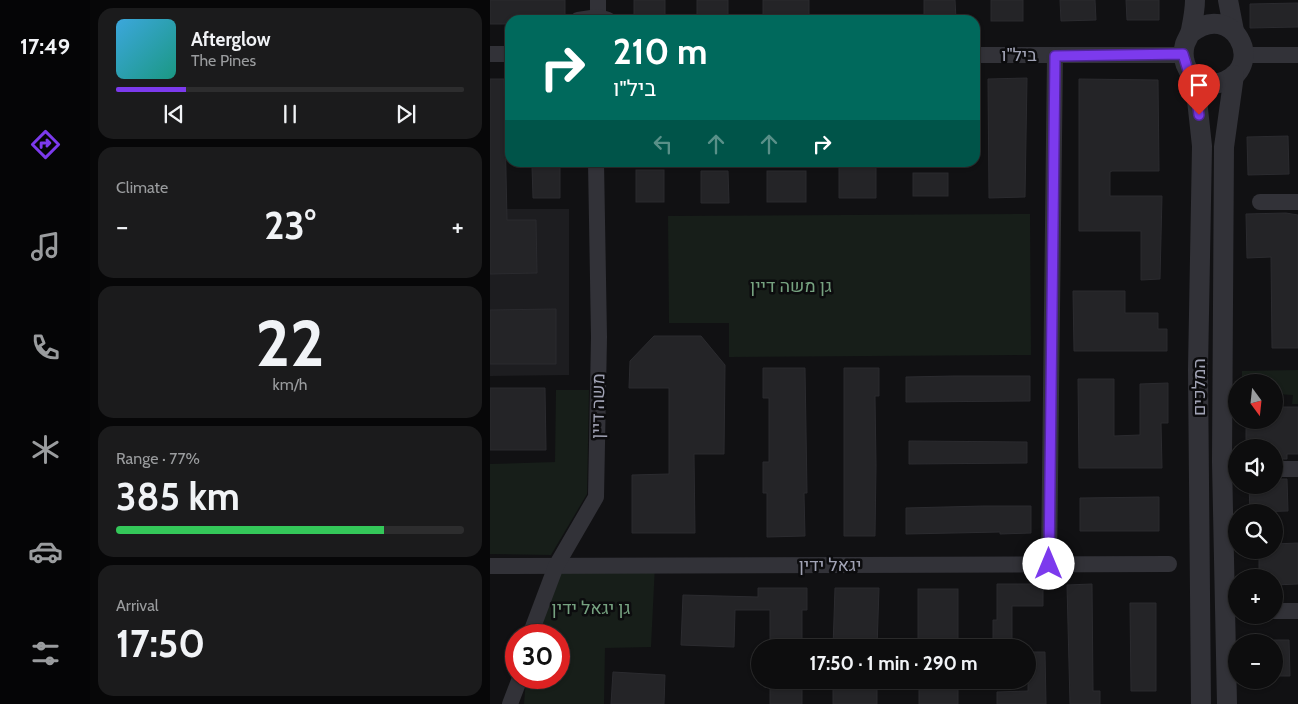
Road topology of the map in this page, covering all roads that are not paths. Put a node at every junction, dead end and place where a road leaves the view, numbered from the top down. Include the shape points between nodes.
1 (598, 0) edge
2 (1195, 0) edge
3 (1228, 0) edge
4 (602, 15) edge
5 (1234, 31) junction
6 (1191, 33) junction
7 (490, 54) edge
8 (505, 54) edge
9 (980, 55) edge
10 (1243, 55) junction
11 (1298, 55) edge
12 (1055, 56) junction
13 (1186, 63) junction
14 (1234, 75) junction
15 (596, 167) edge
16 (1260, 202) dead end
17 (1298, 202) edge
18 (1283, 469) edge
19 (1298, 469) edge
20 (1049, 564) junction
21 (1169, 564) dead end
22 (490, 566) edge
23 (556, 566) junction
24 (1229, 569) edge
25 (1283, 611) edge
26 (1298, 611) edge
27 (534, 624) edge
28 (1230, 624) edge
29 (517, 689) edge
30 (523, 689) edge
31 (510, 704) edge
32 (524, 704) edge
33 (1201, 704) edge
34 (1227, 704) edge

1 - 4 street
2 - 6 street
3 - 5 street
5 - 6 street via 1219,24 1208,24
5 - 10 street via 1243,46
6 - 13 street via 1186,41
7 - 8 street
9 - 12 street, ביל"ו
10 - 11 street
10 - 14 street
12 - 13 street, ביל"ו
12 - 20 street
13 - 14 street via 1196,78 1210,83 1225,81
13 - 33 street, המלכים via 1197,100 1202,146 1198,370
14 - 24 street, המלכים via 1224,147 1222,442
15 - 23 street, משה דיין via 599,337 596,497
16 - 17 street
18 - 19 street
20 - 21 street, יגאל ידין
20 - 23 street, יגאל ידין
22 - 23 street, יגאל ידין
23 - 27 street, משה דיין
25 - 26 street
28 - 34 street, המלכים
29 - 31 street
30 - 32 street

